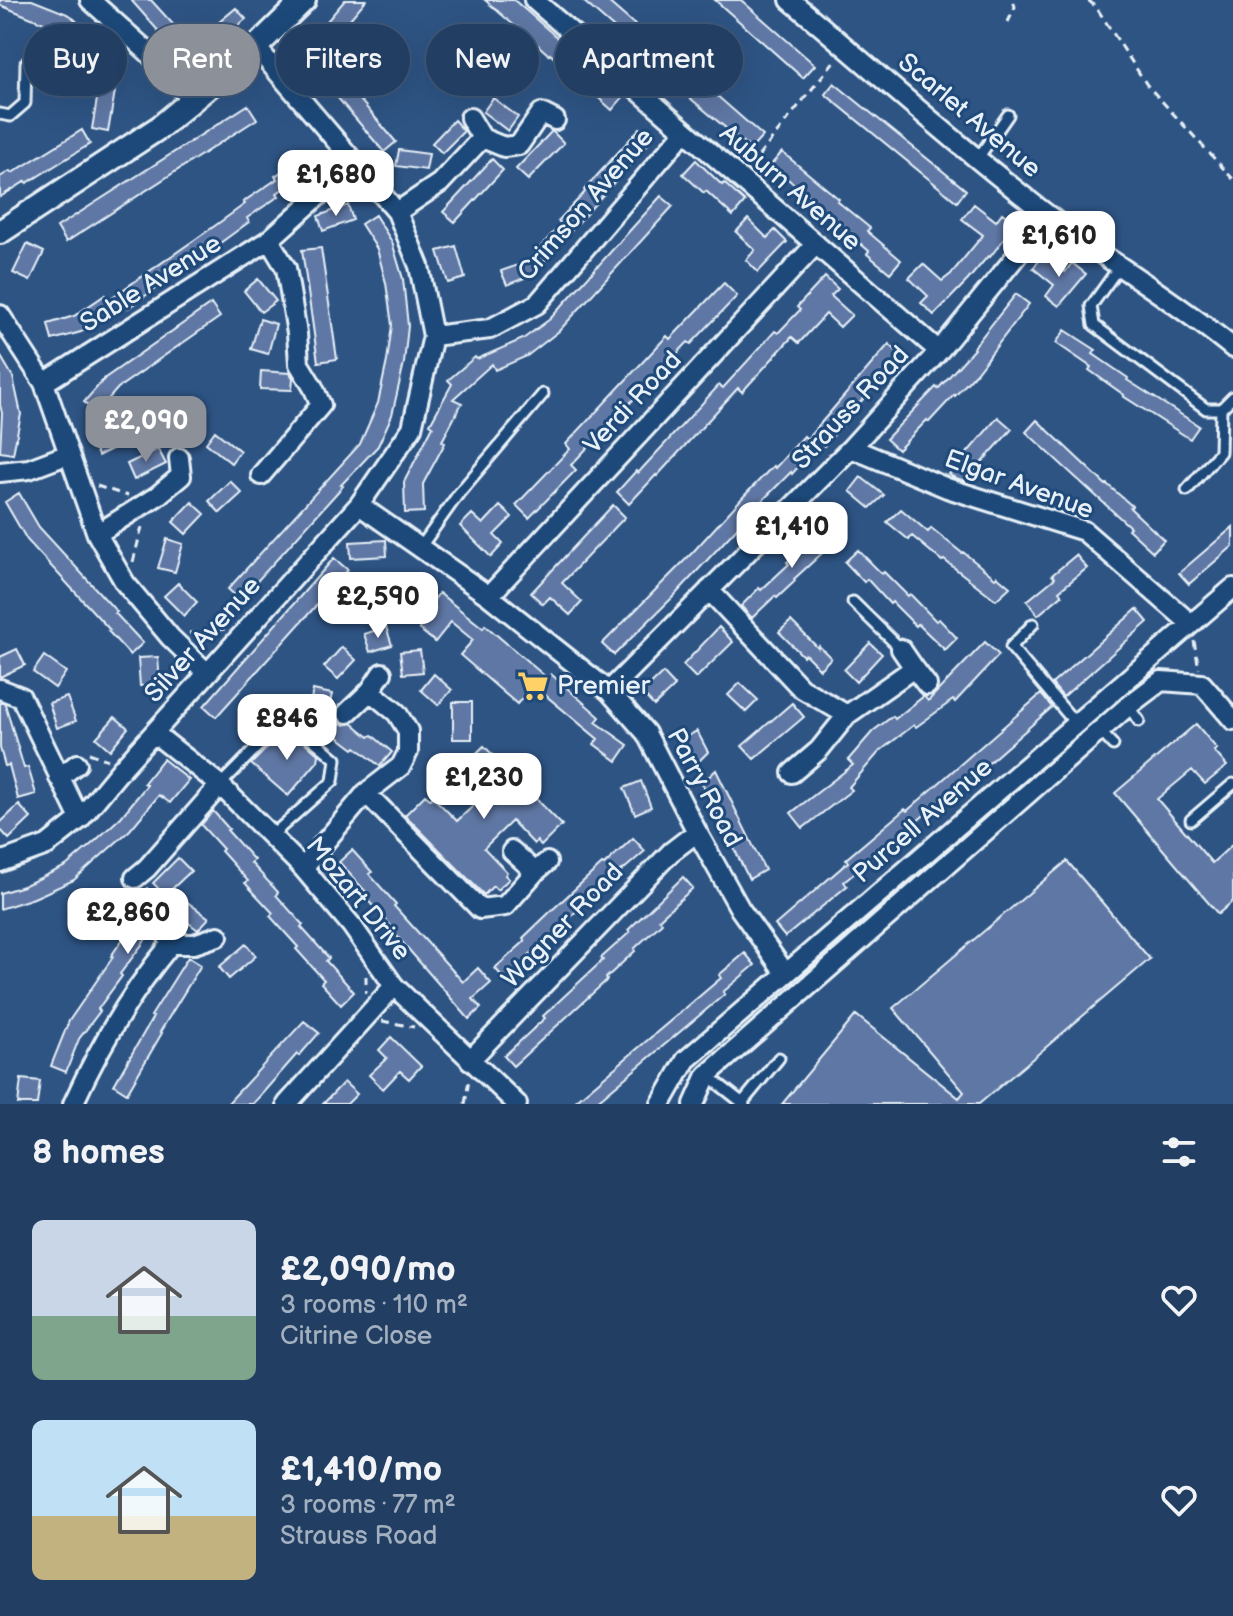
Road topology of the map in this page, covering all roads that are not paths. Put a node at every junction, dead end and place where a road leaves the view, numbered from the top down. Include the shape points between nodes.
1 (90, 0) edge
2 (304, 0) edge
3 (534, 0) edge
4 (790, 0) edge
5 (260, 43) edge
6 (260, 52) edge
7 (25, 96) edge
8 (198, 96) edge
9 (193, 100) junction
10 (0, 114) edge
11 (1008, 115) dead end
12 (470, 118) dead end
13 (555, 120) dead end
14 (685, 131) junction
15 (482, 138) junction
16 (978, 158) junction
17 (356, 162) junction
18 (397, 212) junction
19 (1049, 216) junction
20 (0, 232) edge
21 (269, 240) junction
22 (816, 244) junction
23 (1119, 267) junction
24 (0, 315) edge
25 (433, 336) junction
26 (1233, 348) edge
27 (939, 351) junction
28 (44, 383) junction
29 (543, 394) dead end
30 (1233, 397) edge
31 (1221, 409) junction
32 (851, 448) junction
33 (69, 454) junction
34 (0, 472) edge
35 (261, 475) dead end
36 (201, 480) dead end
37 (1187, 490) dead end
38 (359, 505) junction
39 (97, 534) junction
40 (420, 548) junction
41 (1233, 588) edge
42 (709, 590) junction
43 (489, 596) junction
44 (853, 602) dead end
45 (1033, 624) dead end
46 (1191, 624) junction
47 (901, 649) joint
48 (914, 668) junction
49 (207, 673) junction
50 (382, 673) dead end
51 (927, 685) dead end
52 (0, 689) edge
53 (370, 691) junction
54 (609, 691) junction
55 (347, 713) dead end
56 (1233, 720) edge
57 (841, 722) junction
58 (1076, 724) junction
59 (154, 733) junction
60 (77, 764) dead end
61 (792, 773) dead end
62 (59, 778) junction
63 (1233, 784) edge
64 (220, 785) junction
65 (366, 793) junction
66 (80, 819) junction
67 (1191, 820) dead end
68 (697, 832) junction
69 (271, 836) junction
70 (512, 851) dead end
71 (0, 862) edge
72 (303, 868) junction
73 (146, 874) road end
74 (218, 936) dead end
75 (786, 974) junction
76 (394, 986) junction
77 (779, 1058) dead end
78 (474, 1064) junction
79 (707, 1075) junction
80 (506, 1100) edge
81 (743, 1103) edge
82 (73, 1104) edge
83 (287, 1104) edge
84 (661, 1104) edge
85 (694, 1104) edge

1 - 9 street
2 - 5 street
3 - 14 street, Auburn Avenue
4 - 16 street, Scarlet Avenue
6 - 17 street, Silver Avenue
7 - 10 lane via 25,103 10,116
8 - 9 street
9 - 20 street
11 - 16 lane
12 - 15 street
13 - 15 street via 541,113 519,145 504,147
14 - 22 street, Auburn Avenue
14 - 25 street, Crimson Avenue via 537,304 490,329
15 - 18 street via 440,183
16 - 19 street, Scarlet Avenue
17 - 18 street, Silver Avenue
17 - 21 street, Sable Avenue
18 - 25 street, Silver Avenue via 419,266
19 - 23 street, Scarlet Avenue
19 - 27 street, Strauss Road
21 - 28 street, Sable Avenue
21 - 35 street via 286,268 297,333 290,366 313,387 321,405
22 - 27 street, Auburn Avenue
22 - 43 street, Verdi Road
23 - 26 street, Scarlet Avenue
23 - 31 lane via 1091,306 1094,325 1206,409
24 - 28 street
25 - 38 street, Silver Avenue via 412,428
27 - 32 street, Strauss Road
28 - 33 street
29 - 40 lane
30 - 31 lane
31 - 37 lane via 1220,452
32 - 42 street, Strauss Road
32 - 46 street, Elgar Avenue via 947,488 1084,531
33 - 34 street via 29,469
33 - 39 street
36 - 39 street via 180,467 145,503
38 - 40 street, Parry Road
38 - 49 street, Silver Avenue
39 - 49 street via 125,583
40 - 43 street, Parry Road
41 - 46 street, Purcell Avenue
42 - 54 street, Strauss Road
42 - 57 street via 801,688
43 - 54 street, Parry Road
44 - 47 lane
45 - 58 lane via 1011,647
46 - 58 street, Purcell Avenue
47 - 48 street
48 - 51 street
48 - 57 street
49 - 59 street, Silver Avenue
50 - 53 street
52 - 62 street via 25,690
53 - 55 street
53 - 65 street via 397,713 408,731 408,752 401,766
54 - 68 street, Parry Road via 646,733
56 - 79 street via 1202,684 1161,681 1106,738
57 - 61 street
58 - 75 street, Purcell Avenue
59 - 64 street, Mozart Drive
59 - 66 street, Silver Avenue
60 - 62 street
62 - 66 street
63 - 67 lane
64 - 69 street, Mozart Drive
64 - 69 lane via 280,724 298,727 336,759 333,781
64 - 73 street
65 - 70 street via 480,909 505,906 541,867
65 - 72 street
66 - 71 street, Silver Avenue via 47,845
68 - 75 street, Parry Road via 740,909
68 - 78 street, Wagner Road via 671,852
69 - 72 street, Mozart Drive
72 - 76 street, Mozart Drive
74 - 82 street via 194,944 168,936
75 - 84 street, Purcell Avenue via 686,1060
76 - 78 street, Mozart Drive
76 - 83 street
77 - 81 lane
78 - 80 street, Mozart Drive
79 - 81 lane
79 - 85 street

